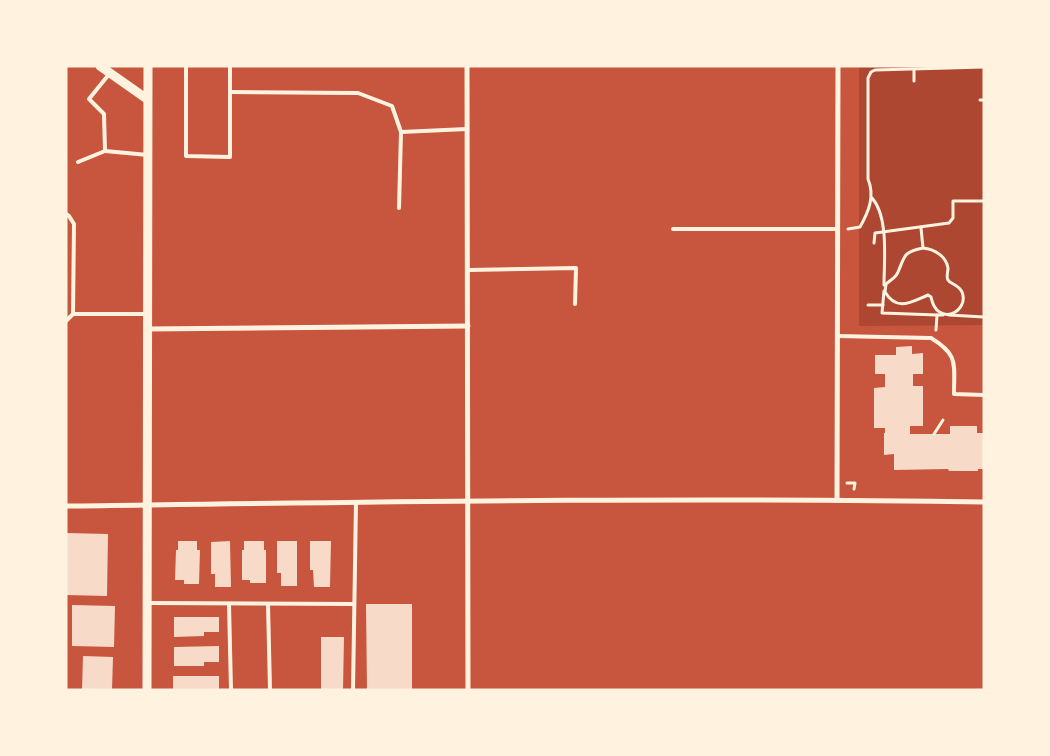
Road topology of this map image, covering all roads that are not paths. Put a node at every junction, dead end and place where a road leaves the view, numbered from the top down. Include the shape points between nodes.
1 (100, 66) edge
2 (148, 66) edge
3 (186, 66) edge
4 (230, 66) edge
5 (467, 66) edge
6 (838, 66) edge
7 (110, 74) junction
8 (231, 92) junction
9 (148, 99) junction
10 (467, 129) junction
11 (401, 132) junction
12 (105, 151) junction
13 (148, 155) junction
14 (78, 162) dead end
15 (399, 208) dead end
16 (66, 214) edge
17 (838, 228) junction
18 (673, 230) dead end
19 (468, 270) junction
20 (575, 304) dead end
21 (73, 314) junction
22 (148, 314) junction
23 (66, 321) edge
24 (468, 326) junction
25 (148, 329) junction
26 (837, 336) junction
27 (984, 395) edge
28 (837, 499) junction
29 (468, 500) junction
30 (356, 502) junction
31 (984, 502) edge
32 (147, 505) junction
33 (66, 506) edge
34 (147, 604) junction
35 (229, 604) junction
36 (268, 604) junction
37 (354, 604) junction
38 (147, 690) edge
39 (230, 690) edge
40 (270, 690) edge
41 (353, 690) edge
42 (468, 690) edge

1 - 7 street
2 - 9 street
3 - 8 lane via 186,156 230,157
4 - 8 lane
5 - 10 street
6 - 17 street
7 - 9 street
7 - 12 lane via 89,99 104,114
8 - 11 lane via 358,93 392,106
9 - 13 street
10 - 11 lane
10 - 19 street
11 - 15 lane
12 - 13 lane
12 - 14 lane
13 - 22 street
16 - 21 lane via 74,224
17 - 18 lane
17 - 26 street
19 - 20 lane via 576,268
19 - 24 street
21 - 22 lane
21 - 23 lane
22 - 25 street
24 - 25 street
24 - 29 street
25 - 32 street
26 - 27 lane via 930,338 951,354 954,394
26 - 28 street
28 - 29 street
28 - 31 street
29 - 30 street
29 - 42 street
30 - 32 street
30 - 37 lane
32 - 33 street
32 - 34 street
34 - 35 lane
34 - 38 street
35 - 36 lane
35 - 39 lane
36 - 37 lane
36 - 40 lane
37 - 41 lane

